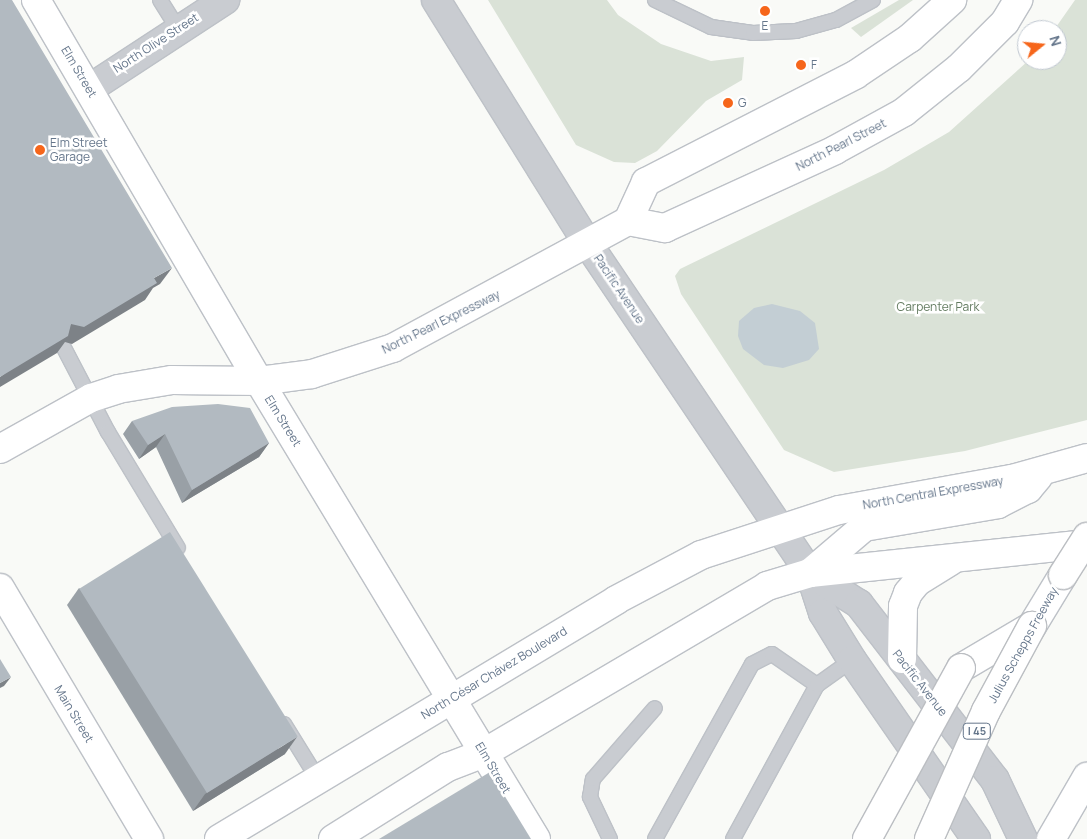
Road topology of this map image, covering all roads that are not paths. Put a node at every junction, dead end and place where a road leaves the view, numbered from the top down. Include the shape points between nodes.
1 (36, 0) edge
2 (160, 0) edge
3 (225, 0) edge
4 (436, 0) edge
5 (655, 0) edge
6 (873, 0) edge
7 (952, 0) edge
8 (1018, 0) edge
9 (178, 29) junction
10 (89, 89) junction
11 (628, 221) junction
12 (588, 244) junction
13 (64, 348) edge
14 (259, 382) junction
15 (91, 398) junction
16 (0, 449) edge
17 (1087, 458) edge
18 (1042, 471) junction
19 (778, 527) junction
20 (1087, 537) edge
21 (1087, 544) edge
22 (959, 557) junction
23 (188, 564) edge
24 (810, 572) junction
25 (0, 588) edge
26 (1032, 626) junction
27 (902, 659) junction
28 (852, 660) junction
29 (817, 685) junction
30 (452, 699) junction
31 (274, 707) edge
32 (655, 708) dead end
33 (484, 753) junction
34 (1087, 777) edge
35 (318, 779) junction
36 (149, 839) edge
37 (219, 839) edge
38 (333, 839) edge
39 (536, 839) edge
40 (610, 839) edge
41 (655, 839) edge
42 (733, 839) edge
43 (867, 839) edge
44 (929, 839) edge
45 (976, 839) edge
46 (1023, 839) edge
47 (1051, 839) edge

1 - 10 main road, Elm Street
2 - 9 lane
3 - 9 street, North Olive Street
4 - 12 street, Pacific Avenue
5 - 6 lane via 711,27 753,33 796,31 828,22
7 - 11 main road via 910,38 855,75 646,182
8 - 11 main road, North Pearl Street via 1005,22 960,68 904,112 835,150 664,228
9 - 10 street, North Olive Street
10 - 14 main road, Elm Street
11 - 12 main road
12 - 14 main road, North Pearl Expressway via 393,348 312,374
12 - 19 street, Pacific Avenue
13 - 15 lane
14 - 15 main road, North Pearl Expressway via 172,380
14 - 30 main road, Elm Street
15 - 16 main road, North Pearl Expressway
15 - 23 lane
17 - 18 main road, North Central Expressway
18 - 19 main road, North Central Expressway via 839,510
18 - 24 main road via 1028,490 998,504 864,527
19 - 24 street, Pacific Avenue
19 - 30 main road, North César Chávez Boulevard via 657,577
20 - 26 main road, Julius Schepps Freeway / I 45, bridge
21 - 22 main road
22 - 24 main road
22 - 27 main road via 917,582 908,593 903,606
24 - 27 street, Pacific Avenue via 859,604
24 - 28 street, Pacific Avenue via 823,613
24 - 33 main road via 767,586
25 - 36 main road, Main Street
26 - 43 main road, bridge via 961,668
26 - 44 main road, Julius Schepps Freeway / I 45, bridge via 986,711
27 - 46 street, Pacific Avenue via 995,780
28 - 29 lane
28 - 45 street, Pacific Avenue
29 - 41 lane via 772,654 752,664
29 - 42 lane
30 - 33 main road, Elm Street
30 - 35 main road, North César Chávez Boulevard
31 - 35 lane
32 - 40 lane via 593,779 590,797
33 - 38 main road via 448,767
33 - 39 main road, Elm Street
34 - 47 main road
35 - 37 main road, North César Chávez Boulevard

